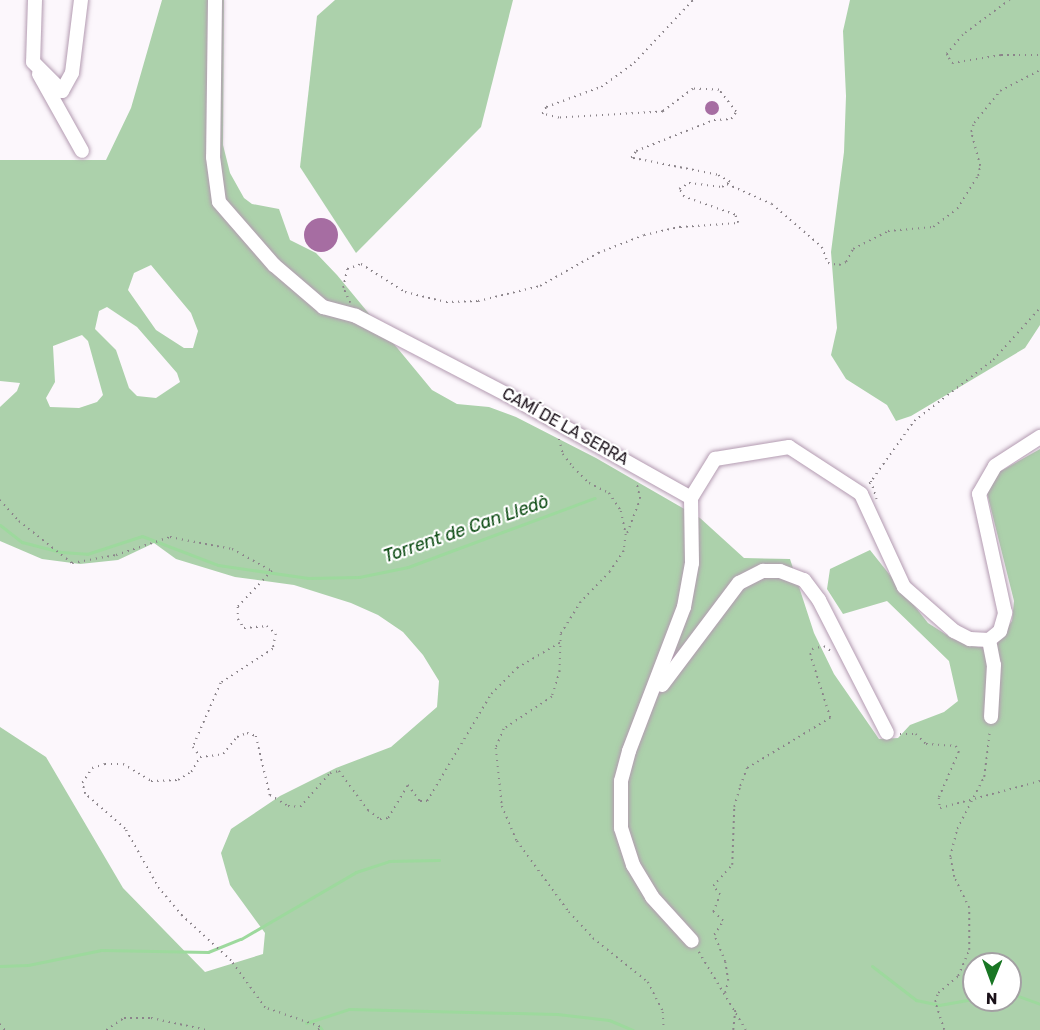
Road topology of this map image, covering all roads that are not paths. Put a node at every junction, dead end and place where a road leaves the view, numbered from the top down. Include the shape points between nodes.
1 (35, 0) edge
2 (81, 0) edge
3 (215, 0) edge
4 (33, 62) junction
5 (82, 151) dead end
6 (1040, 437) edge
7 (691, 498) junction
8 (989, 640) junction
9 (650, 700) junction
10 (991, 717) road end
11 (887, 734) dead end
12 (693, 941) road end

1 - 4 street
2 - 4 street via 72,73 62,91
3 - 7 street, CAMÍ DE LA SERRA via 213,157 219,202 274,265 323,307 356,316
4 - 5 street
6 - 8 street via 995,466 979,495 1005,613 1000,631
7 - 8 street via 715,459 789,447 861,494 904,587 954,631 970,639
7 - 9 street via 692,563 684,607
8 - 10 street via 994,665
9 - 11 street via 733,590 746,578 771,570 798,577 810,586
9 - 12 street via 621,781 621,828 633,865 652,897

